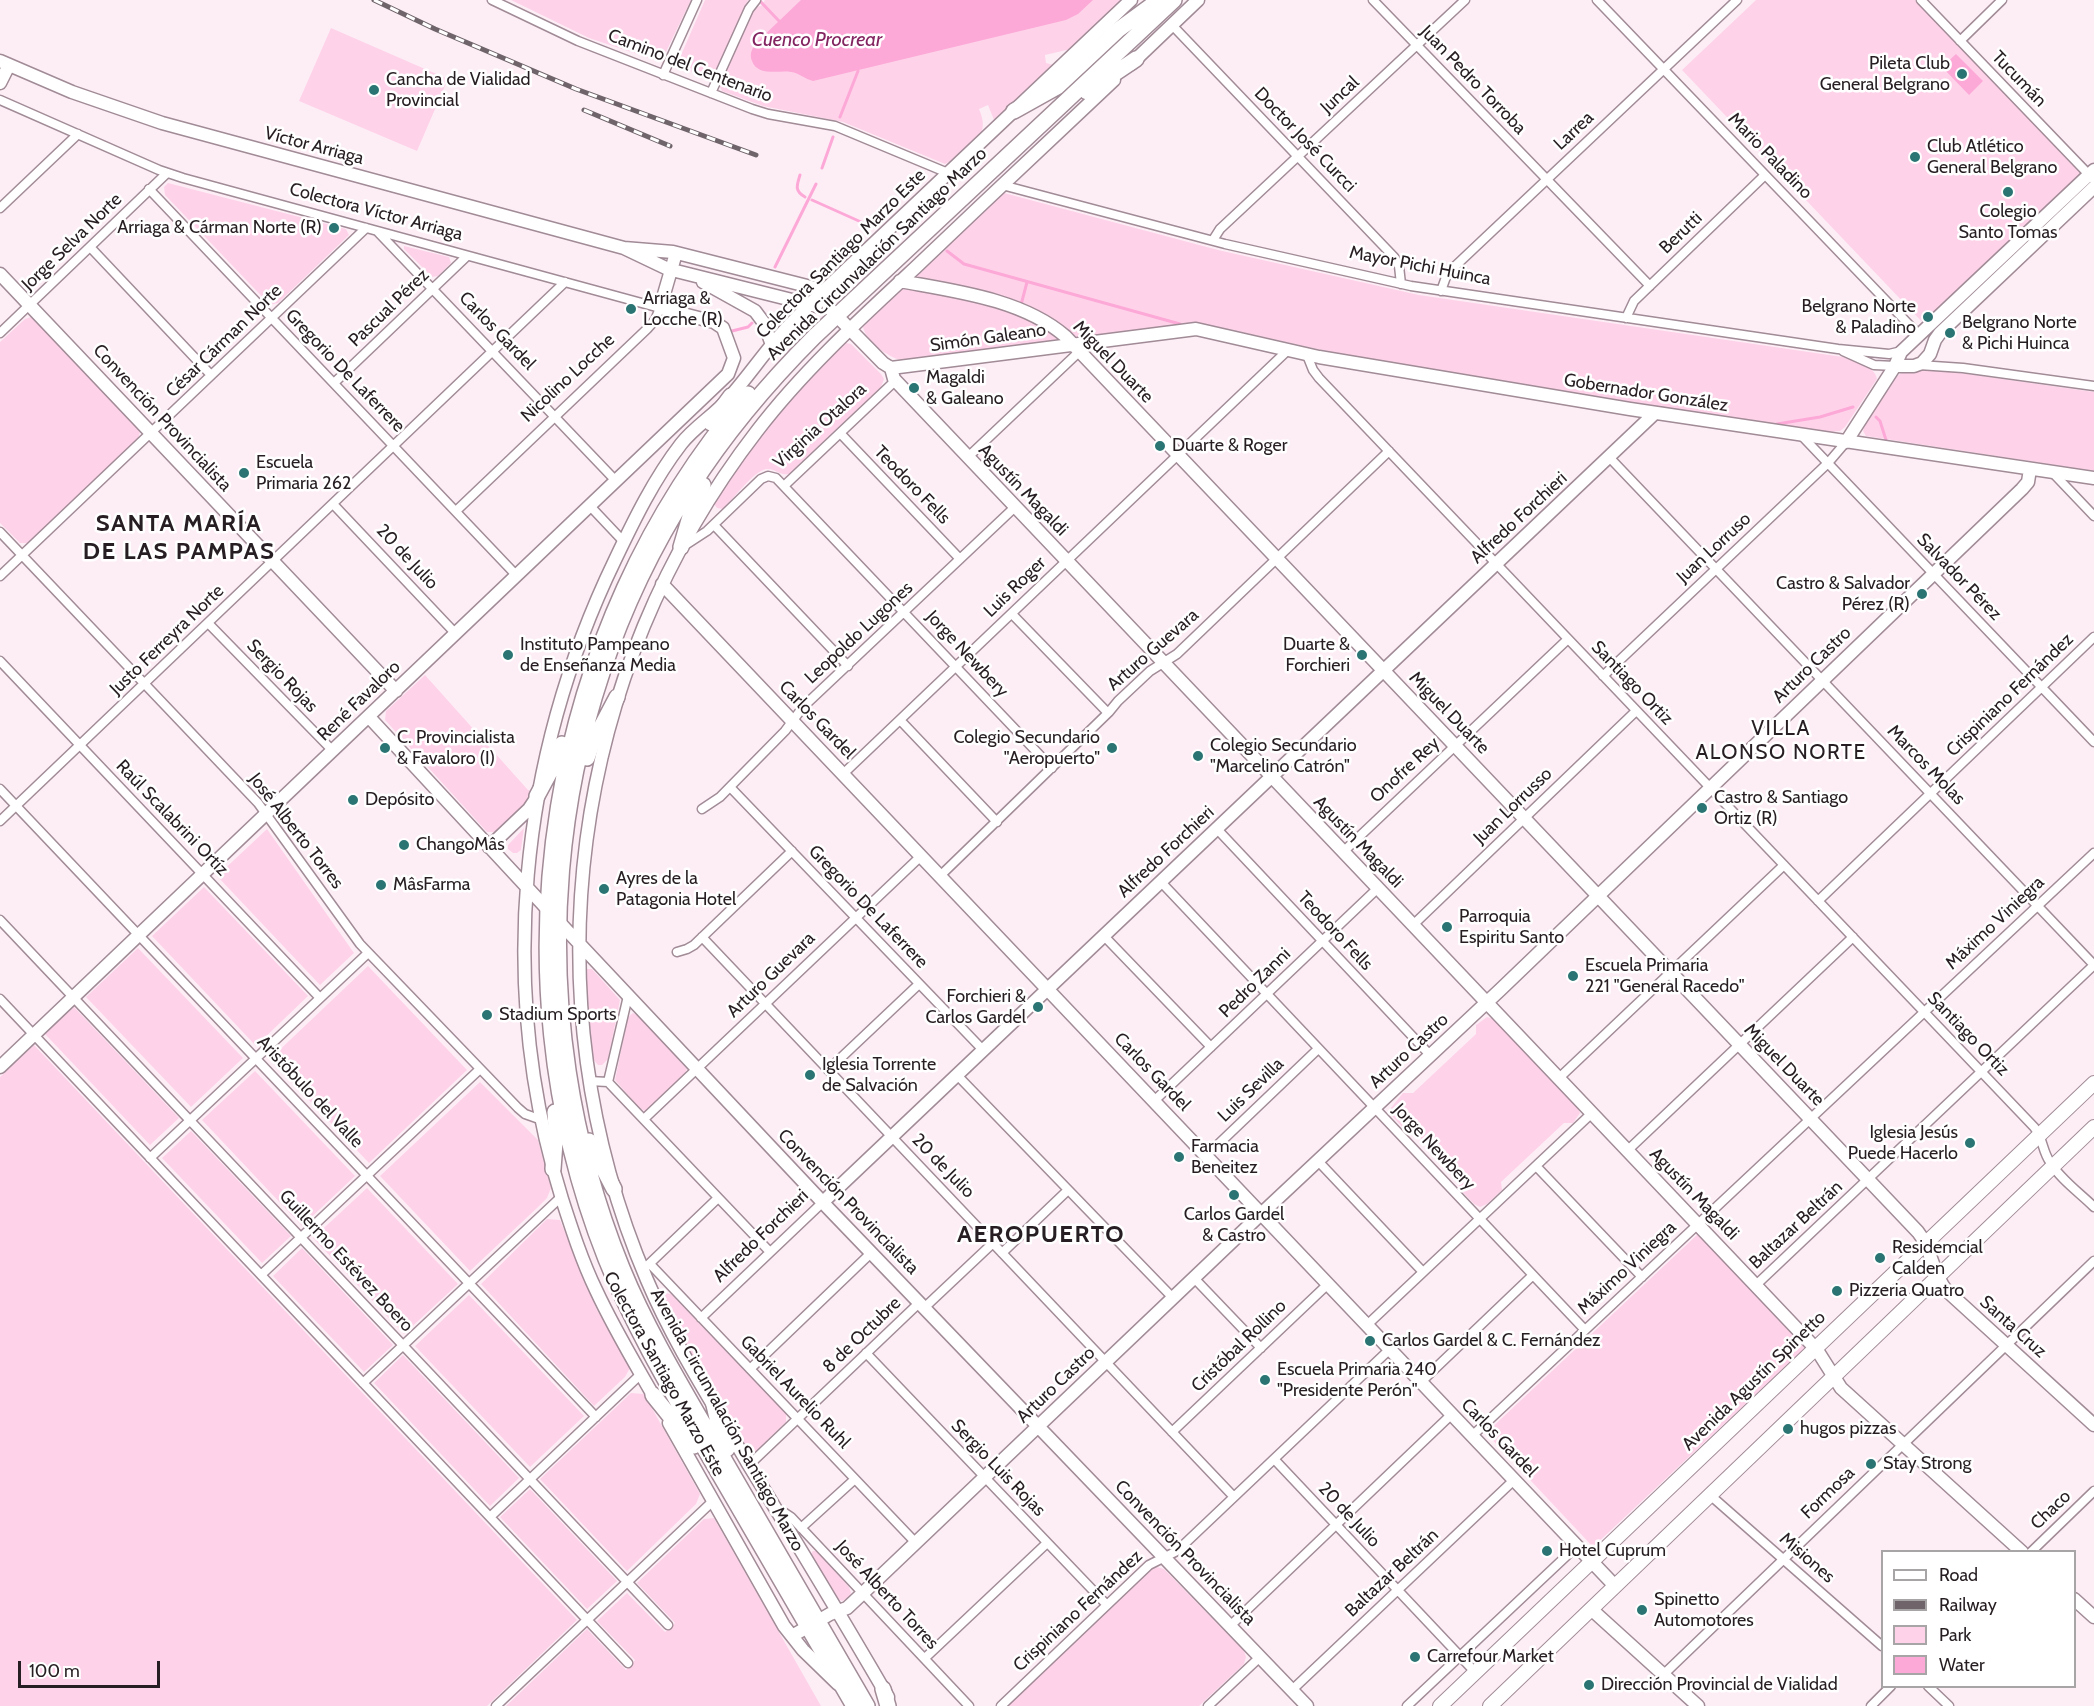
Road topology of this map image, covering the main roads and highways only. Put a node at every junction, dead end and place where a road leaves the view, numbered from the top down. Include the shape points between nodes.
1 (1160, 0) edge
2 (1174, 0) edge
3 (1136, 59) road end
4 (1014, 111) road end
5 (986, 176) junction
6 (834, 313) junction
7 (765, 390) junction
8 (731, 396) road end
9 (681, 547) road end
10 (640, 555) junction
11 (601, 643) junction
12 (617, 698) road end
13 (537, 796) road end
14 (561, 868) junction
15 (546, 975) junction
16 (561, 1025) junction
17 (2094, 1083) edge
18 (2094, 1127) edge
19 (553, 1169) road end
20 (614, 1189) road end
21 (653, 1395) road end
22 (714, 1406) road end
23 (775, 1569) junction
24 (794, 1580) junction
25 (813, 1624) junction
26 (883, 1689) road end
27 (854, 1706) edge
28 (867, 1706) edge
29 (891, 1706) edge
30 (1440, 1706) edge
31 (1490, 1706) edge

1 - 4 highway via 1118,30 1057,87
1 - 6 highway, Avenida Circunvalación Santiago Marzo
2 - 5 highway, Avenida Circunvalación Santiago Marzo
3 - 5 highway via 1087,92 1030,148
5 - 6 highway, Avenida Circunvalación Santiago Marzo
6 - 7 highway, Avenida Circunvalación Santiago Marzo
6 - 10 highway, Avenida Circunvalación Santiago Marzo via 766,374 714,434
7 - 9 highway via 698,492
7 - 14 highway, Avenida Circunvalación Santiago Marzo via 689,490 653,553 622,620 581,749
8 - 10 highway via 663,498
10 - 11 highway, Avenida Circunvalación Santiago Marzo
11 - 13 highway via 579,688 558,755
11 - 15 highway, Avenida Circunvalación Santiago Marzo via 564,773 547,909
12 - 14 highway via 589,751 573,831
14 - 16 highway, Avenida Circunvalación Santiago Marzo
15 - 19 highway via 542,1028 555,1117
15 - 23 highway, Avenida Circunvalación Santiago Marzo via 552,1048 565,1120 582,1191 605,1257 657,1365
16 - 20 highway via 574,1061 589,1141
16 - 24 highway, Avenida Circunvalación Santiago Marzo via 585,1156 627,1280 666,1359
17 - 30 main road, Avenida Agustín Spinetto
18 - 31 main road
21 - 23 highway via 691,1441 736,1518
22 - 24 highway via 724,1444 768,1519
23 - 25 highway, Avenida Circunvalación Santiago Marzo
24 - 25 highway, Avenida Circunvalación Santiago Marzo
25 - 27 highway, Avenida Circunvalación Santiago Marzo
25 - 28 highway, Avenida Circunvalación Santiago Marzo
26 - 29 highway

